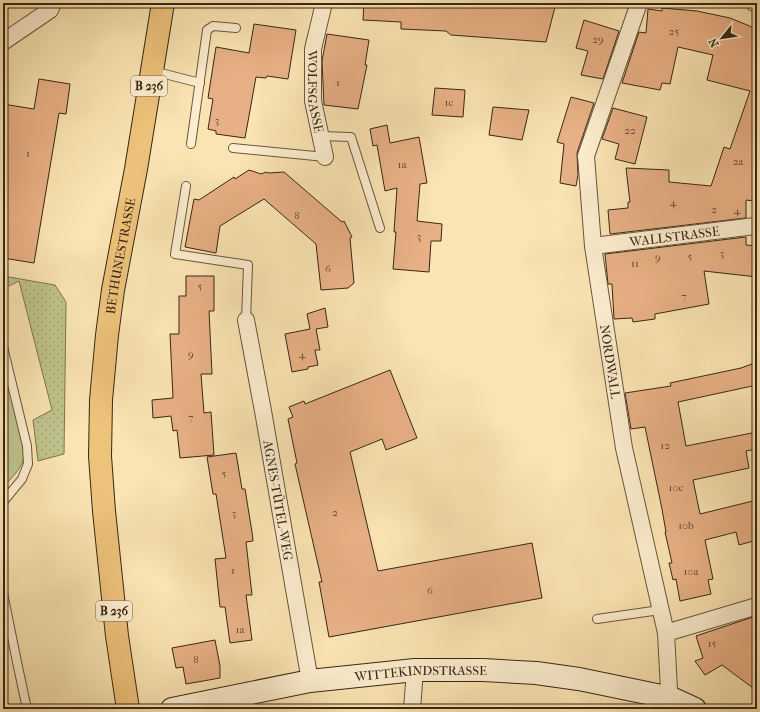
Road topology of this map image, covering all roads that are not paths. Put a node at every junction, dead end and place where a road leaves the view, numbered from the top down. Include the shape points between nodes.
1 (53, 3) edge
2 (163, 3) edge
3 (324, 3) edge
4 (639, 3) edge
5 (754, 3) edge
6 (757, 4) edge
7 (236, 28) dead end
8 (3, 42) edge
9 (152, 71) junction
10 (200, 83) junction
11 (320, 136) junction
12 (191, 144) dead end
13 (233, 148) dead end
14 (325, 157) joint
15 (186, 186) dead end
16 (756, 225) edge
17 (380, 228) dead end
18 (593, 246) junction
19 (246, 320) joint
20 (3, 347) edge
21 (3, 502) edge
22 (3, 593) edge
23 (757, 606) edge
24 (660, 610) junction
25 (597, 619) dead end
26 (666, 633) junction
27 (415, 670) junction
28 (310, 681) junction
29 (670, 704) edge
30 (28, 709) edge
31 (128, 709) edge
32 (172, 709) edge
33 (412, 709) edge
34 (695, 709) edge

1 - 8 street via 50,10
2 - 9 main road, BETHUNESTRASSE / B 236
3 - 11 street, WOLFSGASSE via 313,49 312,101
4 - 18 street, NORDWALL via 586,156
5 - 6 street
7 - 10 lane via 214,26 207,30
9 - 10 lane
9 - 31 main road, BETHUNESTRASSE / B 236 via 113,290 101,400 100,456 104,512 117,636
10 - 12 lane
11 - 14 street, WOLFSGASSE
11 - 17 lane via 351,137
13 - 14 lane
15 - 19 lane via 175,254 248,265
16 - 18 street, WALLSTRASSE
18 - 24 street, NORDWALL via 624,448
19 - 28 street, AGNES-TÜTEL-WEG
20 - 21 lane via 27,446 28,464 22,479
22 - 30 lane
23 - 26 street
24 - 25 lane
24 - 26 street, NORDWALL
26 - 29 street, NORDWALL
27 - 28 main road, WITTEKINDSTRASSE
27 - 29 main road, WITTEKINDSTRASSE via 536,673 580,680
27 - 33 street
28 - 32 main road, WITTEKINDSTRASSE
29 - 34 main road

